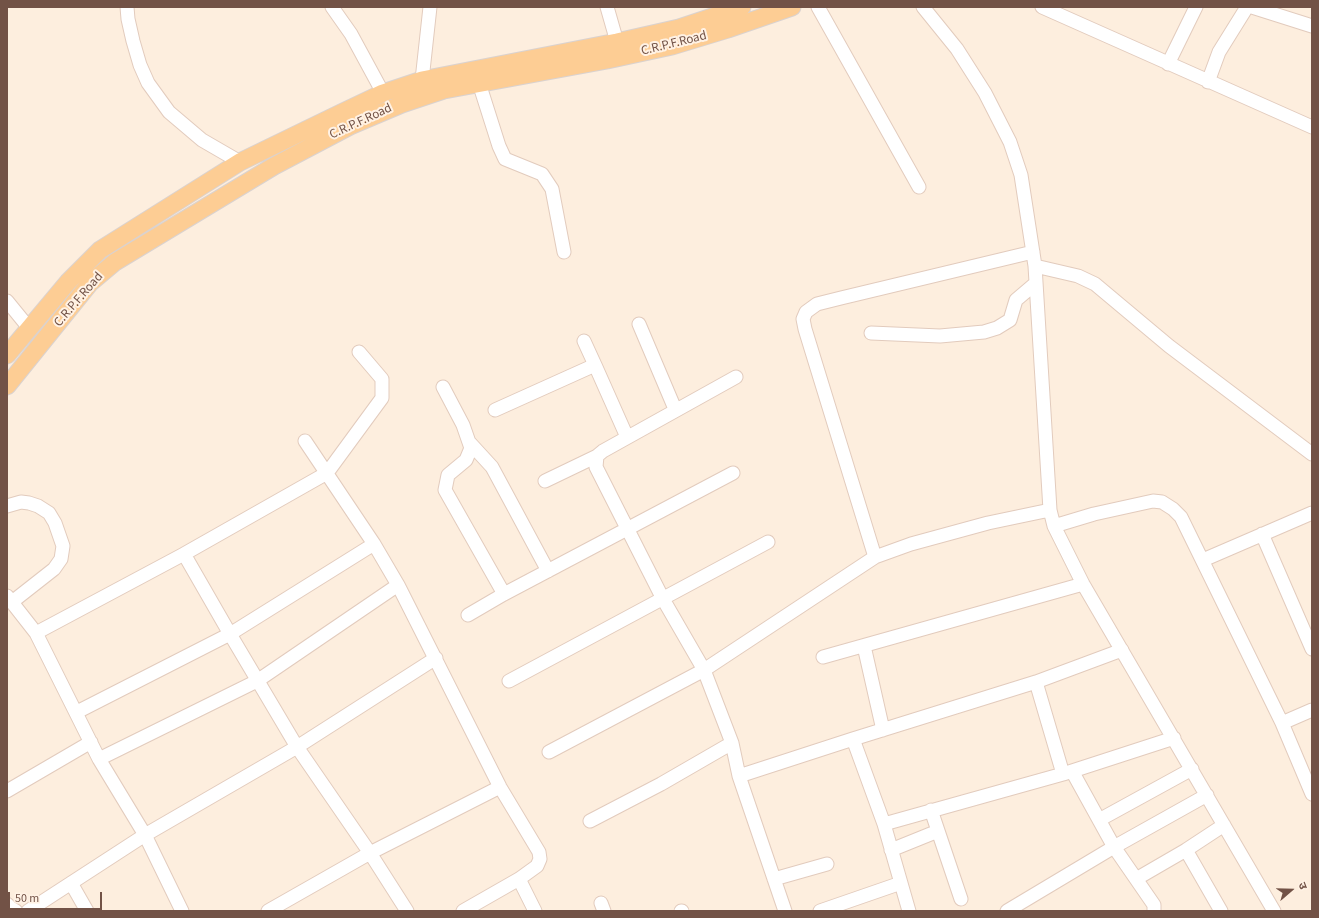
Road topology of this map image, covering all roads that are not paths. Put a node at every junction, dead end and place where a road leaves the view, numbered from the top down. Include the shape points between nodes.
1 (128, 7) edge
2 (332, 7) edge
3 (430, 7) edge
4 (607, 7) edge
5 (742, 7) edge
6 (792, 7) edge
7 (818, 7) edge
8 (923, 7) edge
9 (1042, 7) edge
10 (1196, 7) edge
11 (1247, 7) edge
12 (1252, 7) edge
13 (1312, 26) edge
14 (617, 42) junction
15 (1168, 64) junction
16 (422, 80) junction
17 (1208, 82) junction
18 (479, 83) junction
19 (383, 93) junction
20 (1312, 127) edge
21 (240, 162) junction
22 (919, 187) dead end
23 (564, 252) dead end
24 (1033, 252) junction
25 (1035, 266) junction
26 (1036, 283) junction
27 (7, 301) edge
28 (640, 324) dead end
29 (29, 328) junction
30 (871, 333) dead end
31 (584, 341) dead end
32 (359, 352) dead end
33 (7, 354) edge
34 (595, 365) junction
35 (736, 377) dead end
36 (7, 386) edge
37 (443, 388) dead end
38 (676, 409) junction
39 (495, 410) dead end
40 (626, 438) junction
41 (305, 441) dead end
42 (470, 442) junction
43 (1312, 454) edge
44 (597, 456) junction
45 (327, 473) junction
46 (733, 473) dead end
47 (545, 481) dead end
48 (7, 506) edge
49 (1050, 510) junction
50 (1312, 515) edge
51 (1054, 526) junction
52 (626, 529) junction
53 (1262, 534) junction
54 (768, 542) dead end
55 (374, 544) junction
56 (184, 554) junction
57 (875, 557) junction
58 (1203, 560) junction
59 (548, 571) junction
60 (1083, 584) junction
61 (398, 585) junction
62 (504, 594) junction
63 (663, 598) junction
64 (10, 599) edge
65 (468, 615) dead end
66 (36, 632) junction
67 (230, 634) junction
68 (864, 646) junction
69 (1312, 649) edge
70 (1122, 650) junction
71 (823, 657) dead end
72 (436, 658) junction
73 (704, 670) junction
74 (256, 681) junction
75 (509, 681) dead end
76 (1036, 682) junction
77 (1312, 710) edge
78 (77, 712) junction
79 (1282, 723) junction
80 (883, 730) junction
81 (1174, 738) junction
82 (853, 739) junction
83 (91, 742) junction
84 (732, 742) junction
85 (297, 747) junction
86 (549, 752) dead end
87 (100, 759) junction
88 (1192, 769) junction
89 (1068, 772) junction
90 (739, 776) junction
91 (500, 787) junction
92 (7, 791) edge
93 (1312, 794) edge
94 (1207, 795) junction
95 (931, 810) junction
96 (1099, 820) junction
97 (590, 821) dead end
98 (884, 824) junction
99 (1224, 825) junction
100 (938, 831) junction
101 (145, 835) junction
102 (1114, 847) junction
103 (891, 850) junction
104 (1186, 850) junction
105 (370, 853) junction
106 (827, 864) dead end
107 (519, 879) junction
108 (774, 879) junction
109 (1136, 879) junction
110 (71, 883) junction
111 (901, 883) junction
112 (961, 899) dead end
113 (7, 904) edge
114 (16, 911) edge
115 (28, 911) edge
116 (87, 911) edge
117 (182, 911) edge
118 (268, 911) edge
119 (407, 911) edge
120 (463, 911) edge
121 (535, 911) edge
122 (785, 911) edge
123 (820, 911) edge
124 (909, 911) edge
125 (1007, 911) edge
126 (1154, 911) edge
127 (1221, 911) edge
128 (1274, 911) edge

1 - 21 street via 133,41 148,83 169,112 202,140
2 - 19 street via 351,34
3 - 16 street
4 - 14 street
5 - 14 main road, C.R.P.F.Road via 679,28
6 - 18 main road, C.R.P.F.Road via 672,46
7 - 22 street
8 - 24 street via 957,49 985,93 1010,142 1021,175
9 - 15 street
10 - 15 street
11 - 17 street via 1219,52
12 - 13 street
14 - 16 main road, C.R.P.F.Road
15 - 17 street
16 - 19 main road, C.R.P.F.Road
17 - 20 street
18 - 23 street via 505,159 542,174 552,189
18 - 36 main road, C.R.P.F.Road via 429,95 350,126 274,166 122,257 90,284
19 - 21 main road, C.R.P.F.Road
21 - 29 main road, C.R.P.F.Road via 100,250 68,282
24 - 25 street
24 - 57 street via 817,304 806,312 803,319 805,329
25 - 26 street
25 - 43 street via 1078,276 1095,284 1169,346
26 - 30 street via 1016,300 1010,320 984,332 940,336
26 - 49 street
27 - 29 street
28 - 38 street
29 - 33 main road, C.R.P.F.Road
31 - 34 street
32 - 45 street via 382,379 382,398
34 - 39 street
34 - 40 street
35 - 38 street
37 - 42 street
38 - 40 street
40 - 44 street
41 - 45 street
42 - 59 street via 492,467
42 - 62 street via 466,460 448,476 445,490
44 - 47 street
44 - 52 street via 596,468
45 - 55 street
45 - 56 street
46 - 52 street
48 - 64 street via 13,503 29,503 49,513 63,546 61,559 54,569
49 - 51 street
49 - 57 street via 988,522
50 - 53 street
51 - 58 street via 1094,514 1153,501 1162,502 1173,508 1181,517
51 - 60 street
52 - 59 street
52 - 63 street
53 - 58 street
53 - 69 street
54 - 63 street
55 - 61 street
55 - 67 street
56 - 66 street
56 - 67 street
57 - 73 street
58 - 79 street
59 - 62 street
60 - 68 street
60 - 70 street
61 - 72 street
61 - 74 street
62 - 65 street
63 - 73 street
63 - 75 street
64 - 66 street
66 - 78 street
67 - 74 street
67 - 78 street
68 - 71 street
68 - 80 street
70 - 76 street
70 - 81 street
72 - 85 street
72 - 91 street
73 - 84 street
73 - 86 street
74 - 85 street
74 - 87 street
76 - 80 street
76 - 89 street
77 - 79 street
78 - 83 street
79 - 93 street
80 - 82 street
81 - 88 street
81 - 89 street
82 - 90 street
82 - 98 street
83 - 87 street
83 - 92 street
84 - 90 street
84 - 97 street via 661,784
85 - 101 street
85 - 105 street
87 - 101 street
88 - 94 street
88 - 96 street
89 - 95 street
89 - 96 street
90 - 108 street
91 - 105 street
91 - 107 street via 539,852 537,866
94 - 99 street
94 - 102 street
95 - 98 street
95 - 100 street
96 - 102 street
98 - 103 street
99 - 104 street
99 - 128 street
100 - 103 street
100 - 112 street
101 - 110 street
101 - 117 street
102 - 109 street
102 - 125 street
103 - 111 street
104 - 109 street
104 - 127 street
105 - 118 street
105 - 119 street
106 - 108 street
107 - 120 street
107 - 121 street
108 - 122 street
109 - 126 street via 1154,905
110 - 115 street
110 - 116 street
111 - 123 street
111 - 124 street
113 - 114 street

